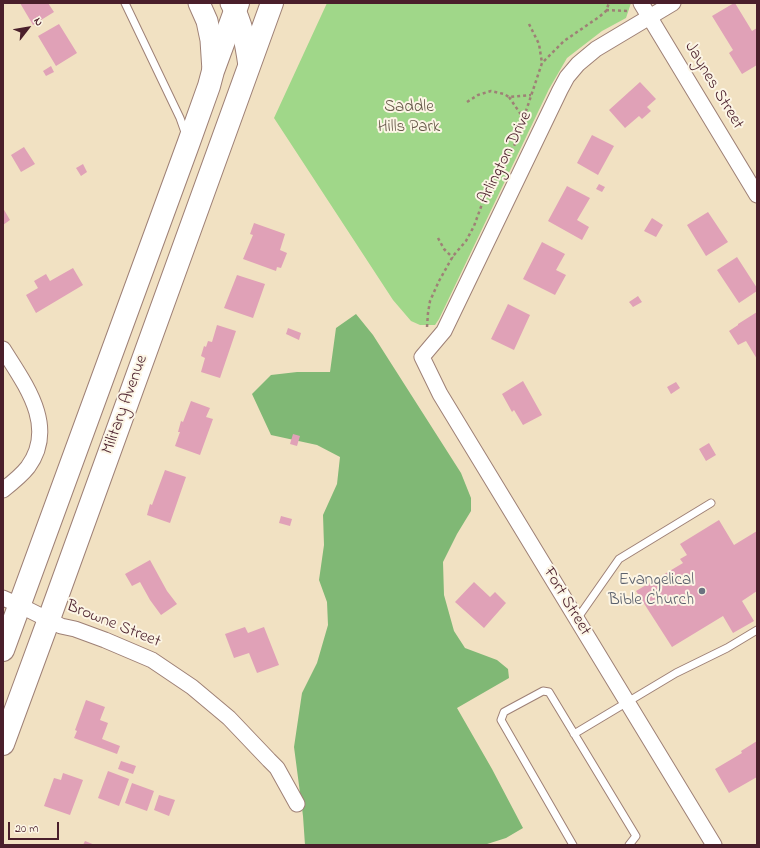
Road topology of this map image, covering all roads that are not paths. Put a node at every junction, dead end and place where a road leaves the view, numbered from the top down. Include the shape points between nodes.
1 (125, 3) edge
2 (199, 3) edge
3 (272, 3) edge
4 (641, 3) edge
5 (673, 3) edge
6 (235, 6) edge
7 (649, 17) junction
8 (249, 66) junction
9 (212, 70) junction
10 (189, 142) junction
11 (757, 195) edge
12 (3, 349) edge
13 (424, 354) joint
14 (3, 490) edge
15 (711, 503) dead end
16 (11, 601) edge
17 (576, 619) junction
18 (49, 620) junction
19 (757, 630) edge
20 (3, 650) edge
21 (627, 702) junction
22 (574, 734) junction
23 (3, 744) edge
24 (297, 804) dead end
25 (573, 845) edge
26 (629, 845) edge
27 (714, 845) edge

1 - 10 lane
2 - 9 main road via 207,21 211,40
3 - 8 main road, Military Avenue
4 - 7 street
5 - 7 street, Arlington Drive
6 - 8 main road via 247,48
6 - 9 main road, Military Avenue
7 - 11 street, Jaynes Street
7 - 13 street, Arlington Drive via 596,49 567,77 444,331
8 - 18 main road, Military Avenue
9 - 10 main road, Military Avenue via 209,86
10 - 16 main road, Military Avenue
12 - 14 street via 29,390 40,426 36,453 29,466
13 - 17 street, Fort Street via 440,394
15 - 17 lane via 619,559
16 - 18 street, Browne Street
16 - 20 main road, Military Avenue
17 - 21 street, Fort Street
18 - 23 main road, Military Avenue
18 - 24 street, Browne Street via 152,660 192,687 229,718 269,760
19 - 21 lane
21 - 22 lane
21 - 27 street, Fort Street
22 - 25 lane via 549,692 543,691 504,712 501,720
22 - 26 lane via 636,836

